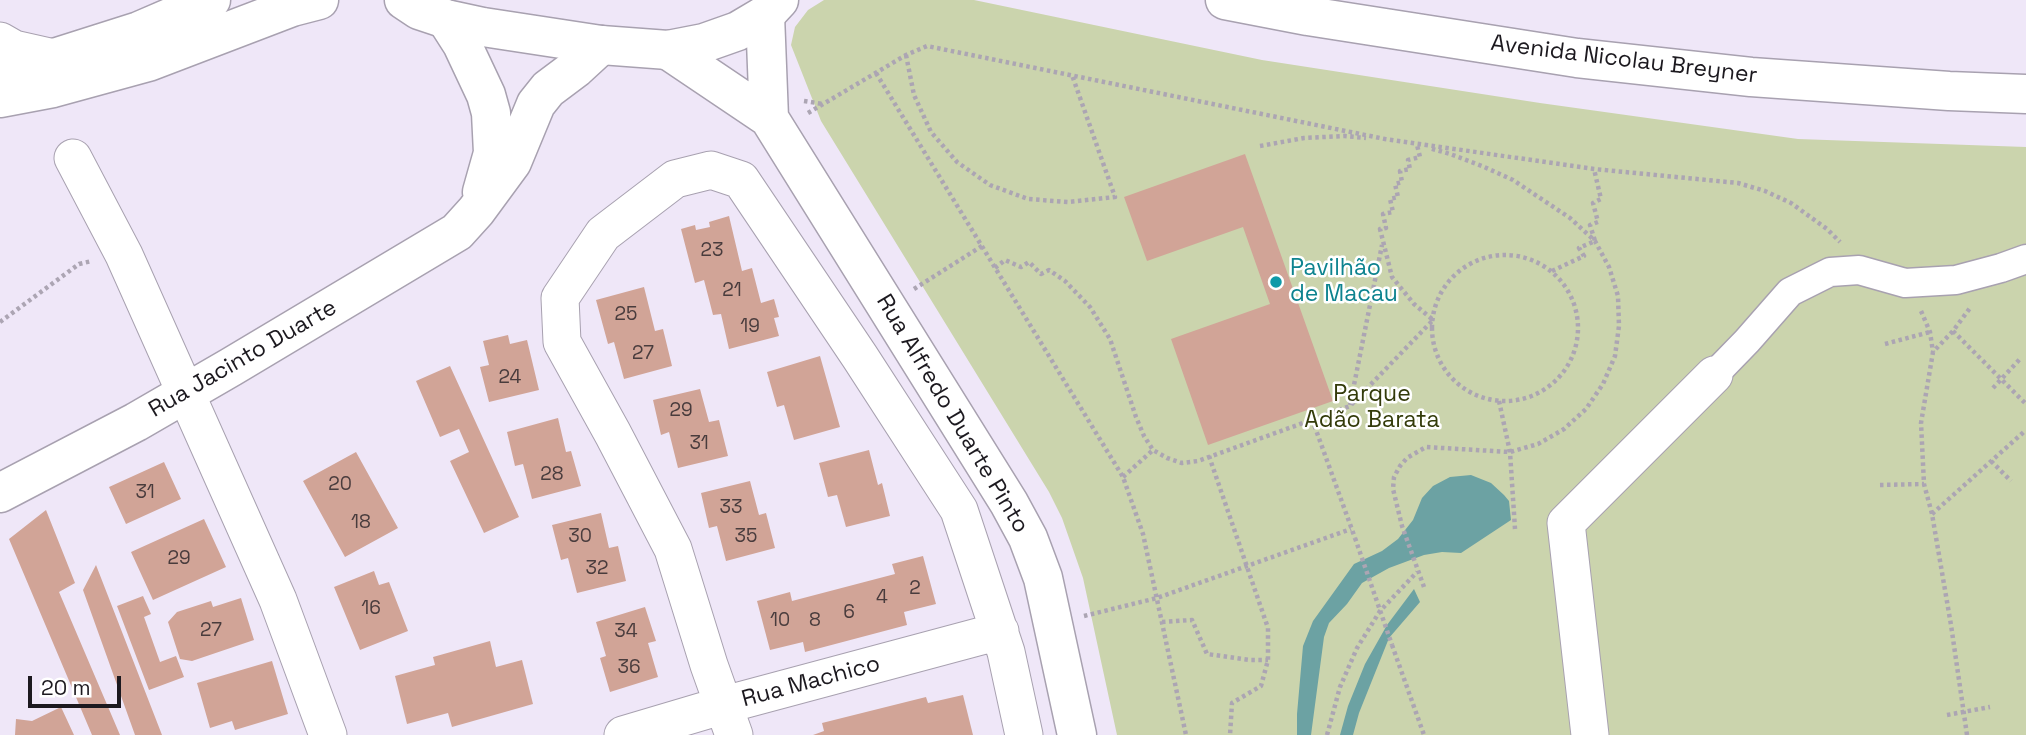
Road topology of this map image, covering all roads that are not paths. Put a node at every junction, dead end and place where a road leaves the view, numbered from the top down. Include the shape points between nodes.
1 (211, 0) edge
2 (319, 0) edge
3 (404, 0) edge
4 (1225, 0) edge
5 (772, 7) edge
6 (446, 19) junction
7 (0, 41) edge
8 (601, 45) junction
9 (668, 50) junction
10 (54, 58) junction
11 (0, 68) edge
12 (2026, 93) edge
13 (0, 98) edge
14 (773, 125) junction
15 (72, 158) dead end
16 (476, 211) junction
17 (2013, 264) edge
18 (1714, 375) joint
19 (186, 393) junction
20 (0, 493) edge
21 (1000, 631) junction
22 (729, 720) edge
23 (328, 735) edge
24 (623, 735) edge
25 (1024, 735) edge
26 (1077, 735) edge
27 (1590, 735) edge

1 - 10 street via 139,31
2 - 13 street via 148,62
3 - 6 street
4 - 12 street, Avenida Nicolau Breyner via 1577,58 1751,77
5 - 9 street via 738,31
5 - 14 street
6 - 8 street
6 - 16 street, Rua Jacinto Duarte via 486,94 491,113 493,153
7 - 10 street
8 - 9 street
8 - 16 street, Rua Jacinto Duarte via 536,104 512,162
9 - 14 street, Rua Alfredo Duarte Pinto
10 - 11 street
14 - 26 street, Rua Alfredo Duarte Pinto via 1028,538 1043,578
15 - 19 street via 124,255
16 - 19 street, Rua Jacinto Duarte via 457,232
17 - 18 street via 1956,280 1905,283 1859,270 1830,272 1790,292
18 - 27 street via 1566,523
19 - 20 street, Rua Jacinto Duarte
19 - 23 street via 278,600
21 - 22 street, Rua Machico
21 - 22 street via 959,510 741,180 711,170 675,179 603,234 560,298 562,342 673,549
21 - 25 street
22 - 24 street, Rua Machico

